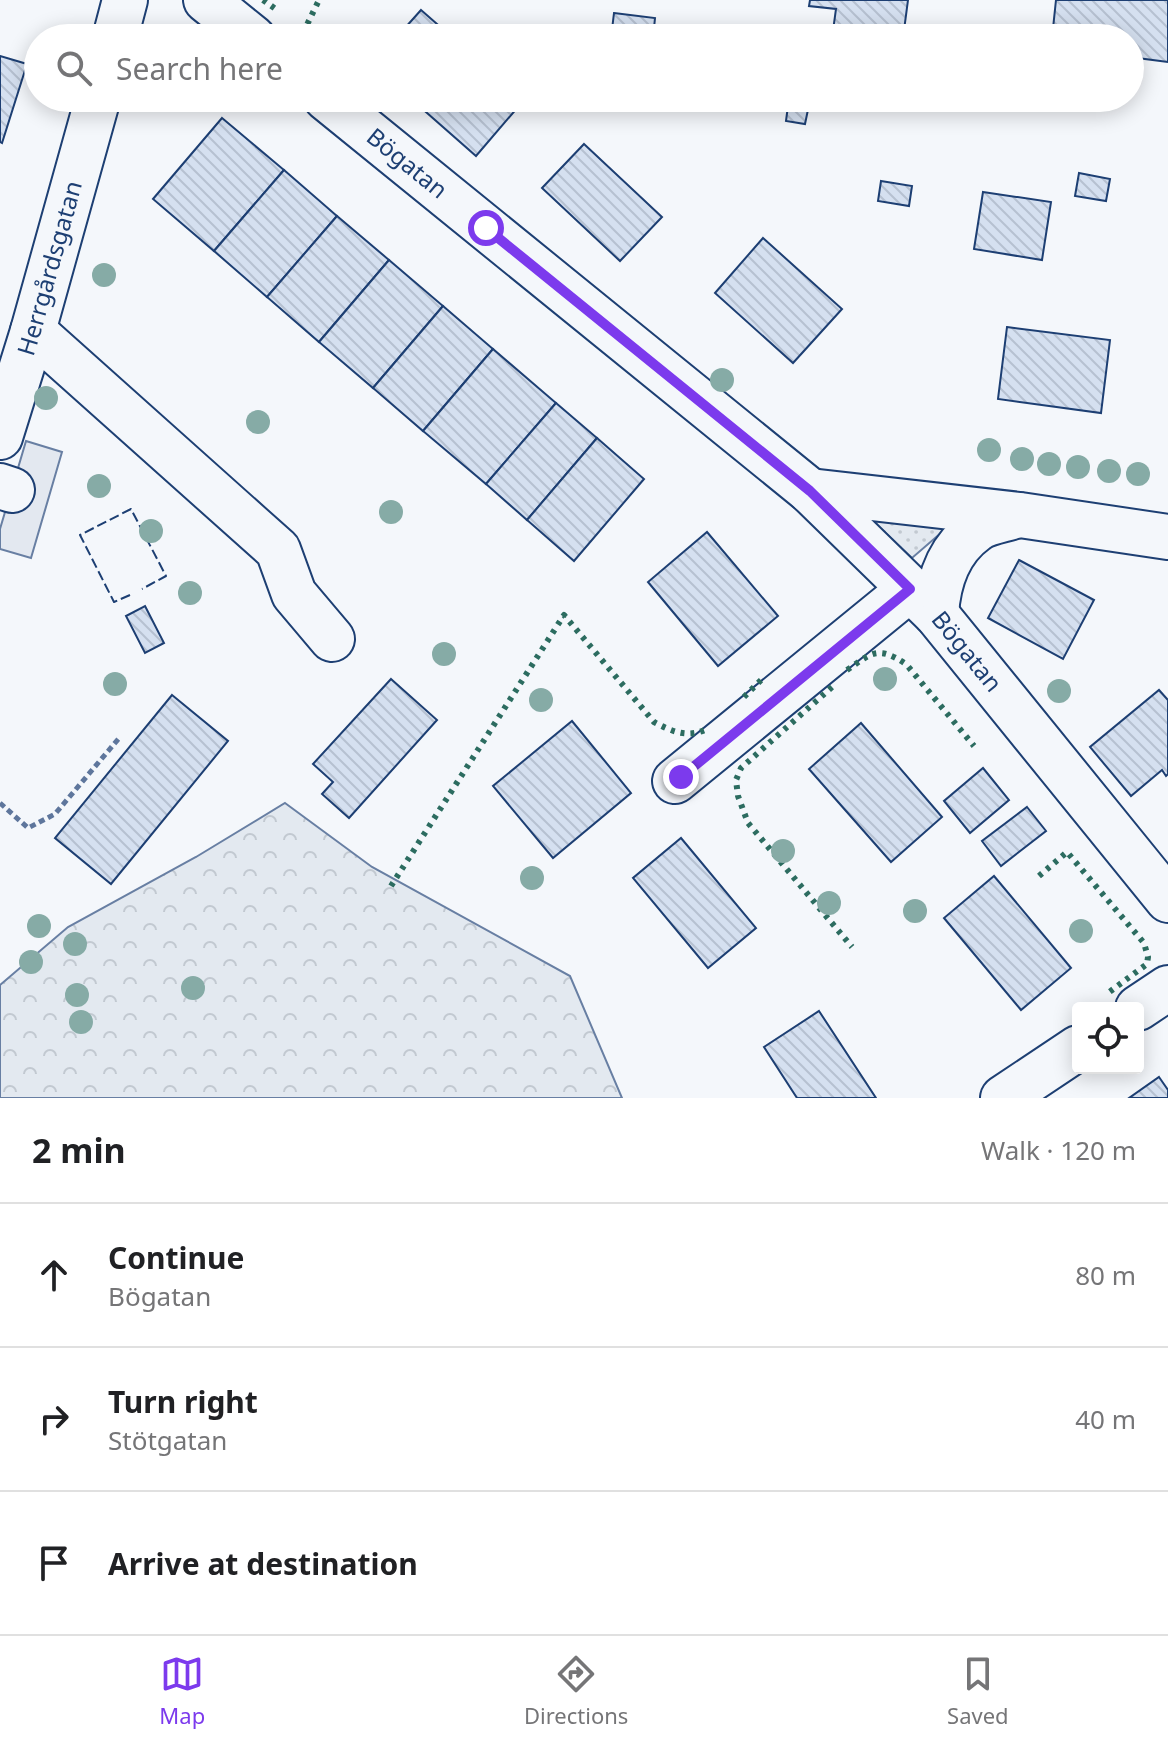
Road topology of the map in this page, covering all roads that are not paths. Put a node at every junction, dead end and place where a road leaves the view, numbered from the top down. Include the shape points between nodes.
1 (125, 0) edge
2 (206, 0) edge
3 (119, 24) edge
4 (236, 24) edge
5 (94, 112) edge
6 (343, 112) edge
7 (33, 331) junction
8 (0, 437) edge
9 (810, 491) junction
10 (1020, 515) junction
11 (1168, 537) edge
12 (923, 601) junction
13 (332, 639) dead end
14 (675, 781) dead end
15 (1168, 900) edge
16 (1168, 988) edge
17 (1144, 1004) edge
18 (1072, 1052) edge
19 (1003, 1098) edge

1 - 3 street
2 - 4 street
5 - 7 street, Herrgårdsgatan
6 - 9 street, Bögatan
7 - 8 street, Herrgårdsgatan
7 - 13 street via 278,550 294,594
9 - 10 street
9 - 12 street, Bögatan
10 - 11 street
10 - 12 street via 977,528 953,552 937,592
12 - 14 street
12 - 15 street, Bögatan
16 - 17 street
18 - 19 street

